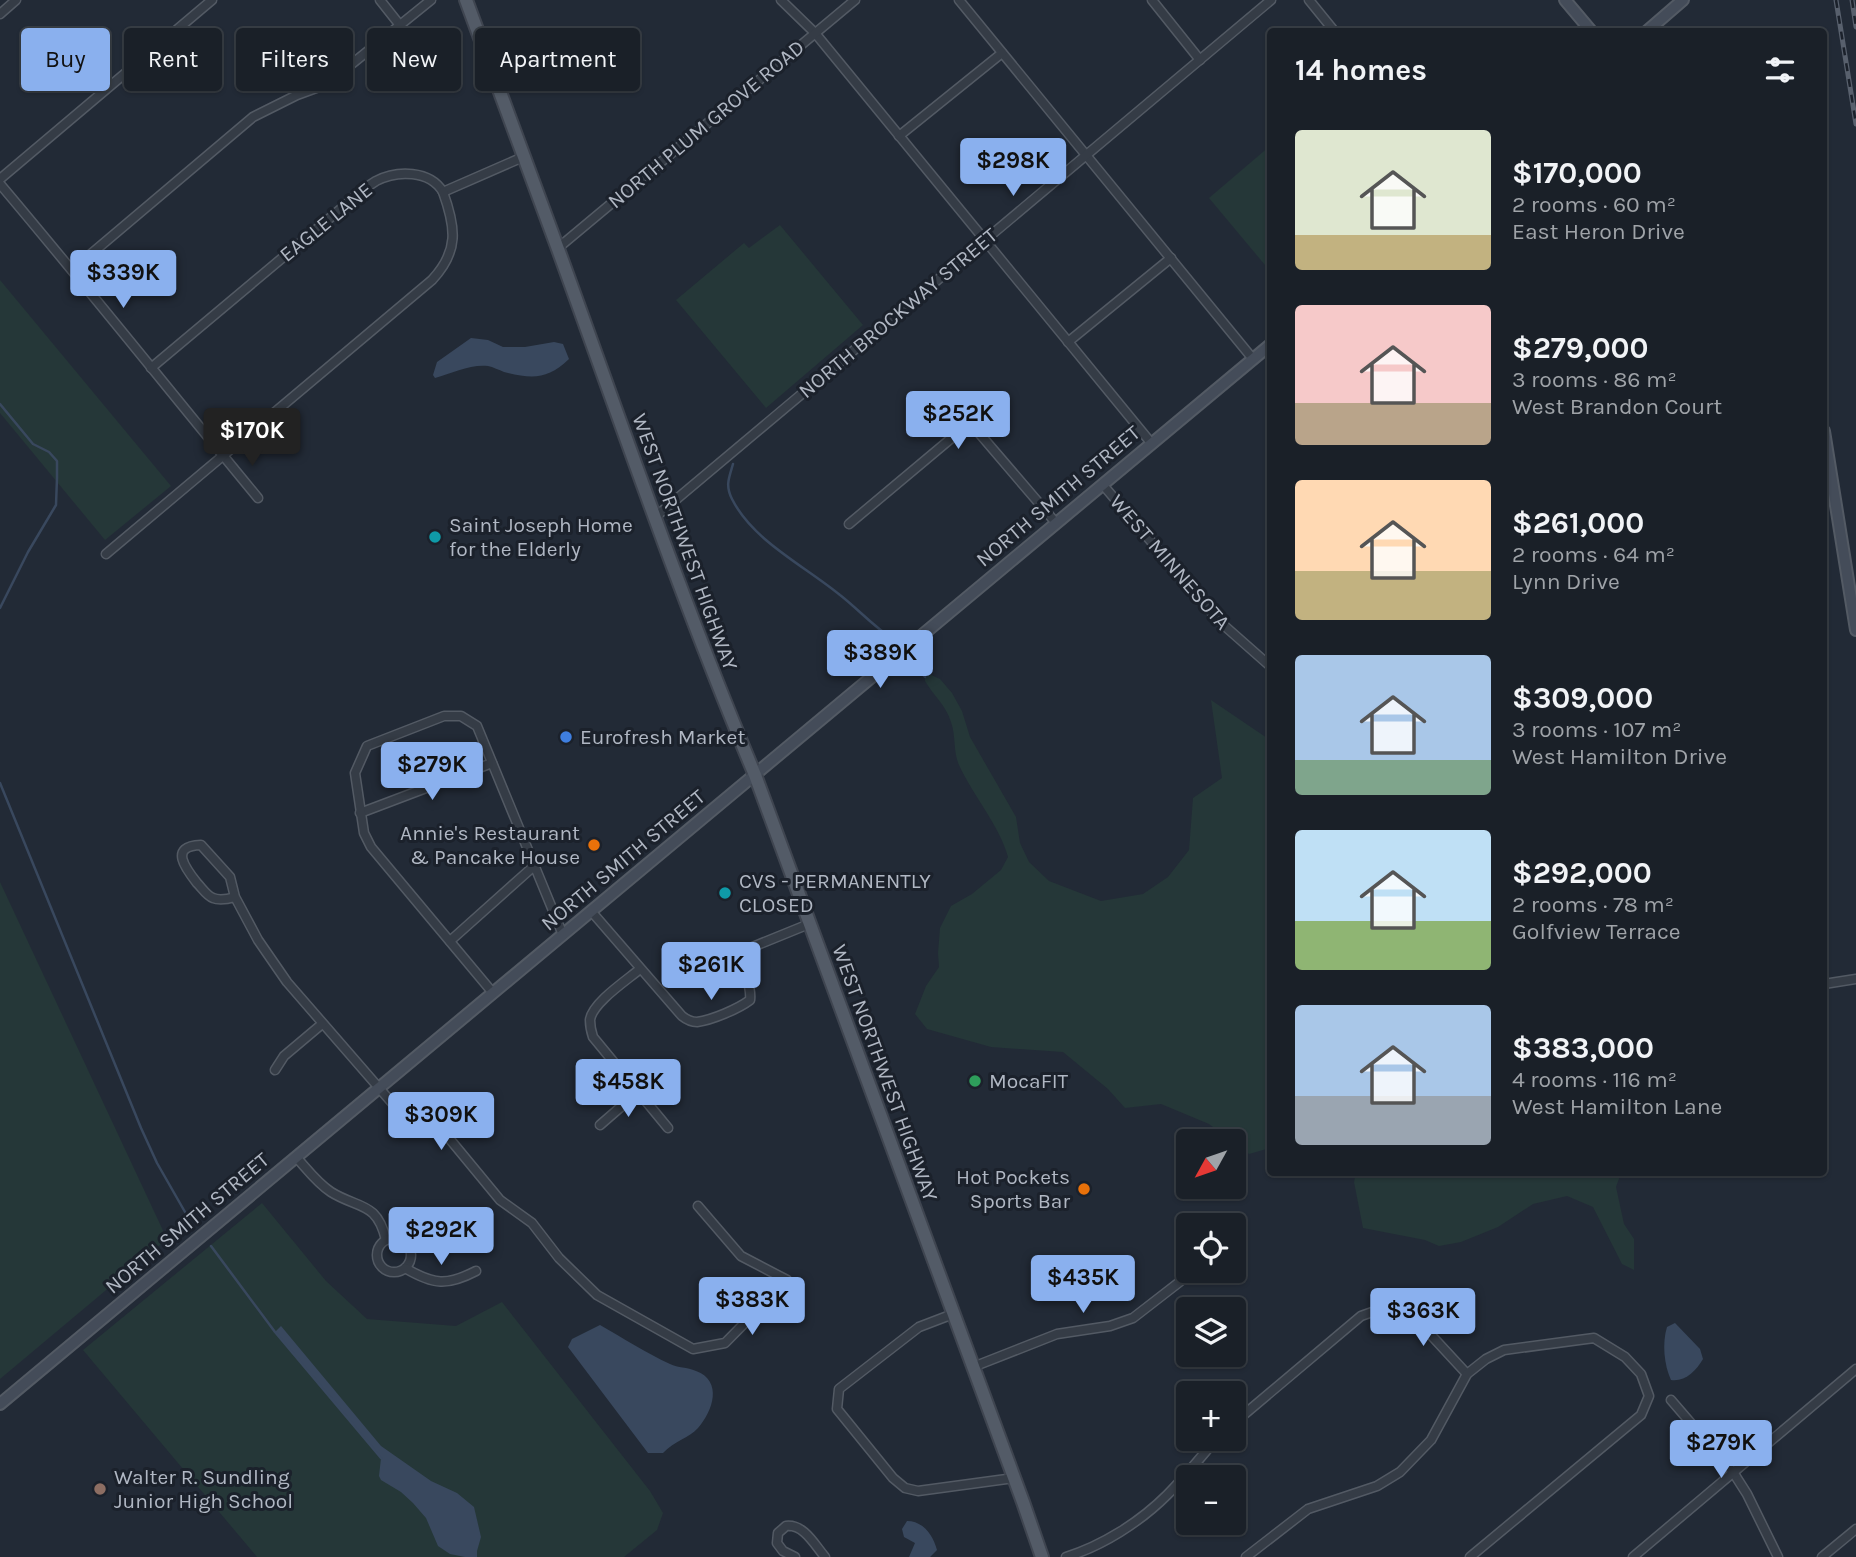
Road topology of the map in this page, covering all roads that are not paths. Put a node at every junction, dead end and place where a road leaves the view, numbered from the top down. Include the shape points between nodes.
1 (16, 0) edge
2 (212, 0) edge
3 (380, 0) edge
4 (431, 0) edge
5 (466, 0) edge
6 (781, 0) edge
7 (855, 0) edge
8 (959, 0) edge
9 (1153, 0) edge
10 (1271, 0) edge
11 (1309, 0) edge
12 (1565, 0) edge
13 (1684, 0) edge
14 (0, 14) edge
15 (399, 24) junction
16 (1332, 28) edge
17 (1589, 28) edge
18 (1651, 28) edge
19 (815, 33) junction
20 (1002, 53) junction
21 (1200, 60) junction
22 (899, 136) junction
23 (1087, 155) junction
24 (523, 157) junction
25 (0, 179) edge
26 (0, 184) edge
27 (443, 192) junction
28 (985, 240) junction
29 (558, 248) junction
30 (1171, 258) junction
31 (72, 270) junction
32 (1068, 342) junction
33 (1267, 347) edge
34 (1253, 359) junction
35 (150, 368) junction
36 (1152, 444) junction
37 (1827, 450) edge
38 (223, 456) junction
39 (1102, 485) junction
40 (258, 498) dead end
41 (654, 518) junction
42 (1056, 523) junction
43 (849, 524) dead end
44 (106, 554) dead end
45 (1856, 630) edge
46 (1267, 663) edge
47 (492, 763) junction
48 (755, 775) junction
49 (360, 813) junction
50 (534, 866) junction
51 (234, 897) junction
52 (591, 911) junction
53 (809, 924) junction
54 (563, 935) junction
55 (450, 941) junction
56 (640, 969) junction
57 (1856, 979) edge
58 (1827, 984) edge
59 (493, 993) junction
60 (322, 1024) junction
61 (275, 1070) dead end
62 (378, 1087) junction
63 (638, 1092) junction
64 (600, 1125) dead end
65 (668, 1128) dead end
66 (296, 1157) junction
67 (698, 1206) dead end
68 (386, 1240) junction
69 (405, 1268) junction
70 (476, 1271) dead end
71 (1178, 1283) edge
72 (953, 1314) junction
73 (973, 1367) junction
74 (1856, 1368) edge
75 (1467, 1374) junction
76 (1671, 1400) dead end
77 (0, 1404) edge
78 (1246, 1413) edge
79 (1206, 1451) edge
80 (1733, 1472) junction
81 (1014, 1478) junction
82 (1856, 1529) edge
83 (794, 1557) edge
84 (825, 1557) edge
85 (1042, 1557) edge
86 (1066, 1557) edge
87 (1246, 1557) edge
88 (1470, 1557) edge
89 (1633, 1557) edge
90 (1778, 1557) edge
91 (1822, 1557) edge

1 - 14 street
2 - 25 street
3 - 15 street
4 - 15 street
5 - 24 main road, WEST NORTHWEST HIGHWAY
6 - 19 street
7 - 19 street, NORTH PLUM GROVE ROAD
8 - 20 street
9 - 21 street
10 - 21 street, NORTH BROCKWAY STREET
11 - 16 street
12 - 17 street
13 - 18 street
15 - 31 street via 327,83 253,117
19 - 22 street
19 - 29 street, NORTH PLUM GROVE ROAD
20 - 22 street
20 - 23 street
21 - 23 street, NORTH BROCKWAY STREET
22 - 28 street
23 - 28 street, NORTH BROCKWAY STREET
23 - 30 street
24 - 27 street
24 - 29 main road, WEST NORTHWEST HIGHWAY
26 - 31 street
27 - 35 street, EAGLE LANE via 422,176 377,181
27 - 38 street via 451,213 453,243 440,271
28 - 32 street
28 - 41 street, NORTH BROCKWAY STREET
29 - 41 main road, WEST NORTHWEST HIGHWAY
30 - 32 street
30 - 34 street
31 - 35 street
32 - 36 street
33 - 34 street, NORTH SMITH STREET
34 - 36 street, NORTH SMITH STREET
35 - 38 street
36 - 39 street, NORTH SMITH STREET
37 - 45 street
38 - 40 street
38 - 44 street
39 - 42 street, NORTH SMITH STREET
39 - 46 street, WEST MINNESOTA via 1219,621
41 - 48 main road, WEST NORTHWEST HIGHWAY
42 - 43 street via 970,428 960,431
42 - 48 street, NORTH SMITH STREET
47 - 49 street
47 - 49 street via 477,726 461,716 444,716 367,747 355,773
47 - 50 street
48 - 52 street, NORTH SMITH STREET
48 - 53 main road, WEST NORTHWEST HIGHWAY
49 - 55 street via 371,847
50 - 54 street
50 - 55 street
51 - 51 street via 210,897 182,862 187,849 201,845 230,877
51 - 60 street via 287,982
52 - 54 street, NORTH SMITH STREET
52 - 56 street
53 - 56 street via 742,955 750,1000 699,1022 682,1016
53 - 72 main road, WEST NORTHWEST HIGHWAY
54 - 59 street, NORTH SMITH STREET
55 - 59 street
56 - 63 street via 590,1017 593,1037
57 - 58 street
59 - 62 street, NORTH SMITH STREET
60 - 61 street via 284,1056
60 - 62 street
62 - 66 street, NORTH SMITH STREET
62 - 67 street via 393,1104 433,1121 499,1200 532,1223 597,1295 693,1349 725,1343 787,1280 741,1256
63 - 64 street
63 - 65 street
66 - 68 street via 320,1184 374,1214
66 - 77 street, NORTH SMITH STREET
68 - 69 street via 395,1238 408,1246 410,1258
68 - 69 street via 377,1255 381,1266 390,1272
69 - 70 street via 439,1282
71 - 73 street via 1133,1318 1057,1335
72 - 73 main road, WEST NORTHWEST HIGHWAY
72 - 81 street via 919,1327 839,1390 837,1409 905,1488 918,1491
73 - 81 main road, WEST NORTHWEST HIGHWAY
74 - 80 street
75 - 78 street via 1418,1321 1392,1305 1361,1316
75 - 87 street via 1431,1440 1400,1472 1377,1486 1308,1509
75 - 88 street via 1504,1350 1594,1338 1625,1357 1641,1374 1649,1396 1641,1415
76 - 80 street
79 - 86 street via 1166,1496 1138,1519
80 - 89 street
80 - 90 street
81 - 85 main road, WEST NORTHWEST HIGHWAY
82 - 91 street
83 - 84 street via 778,1544 778,1533 786,1525 802,1529

